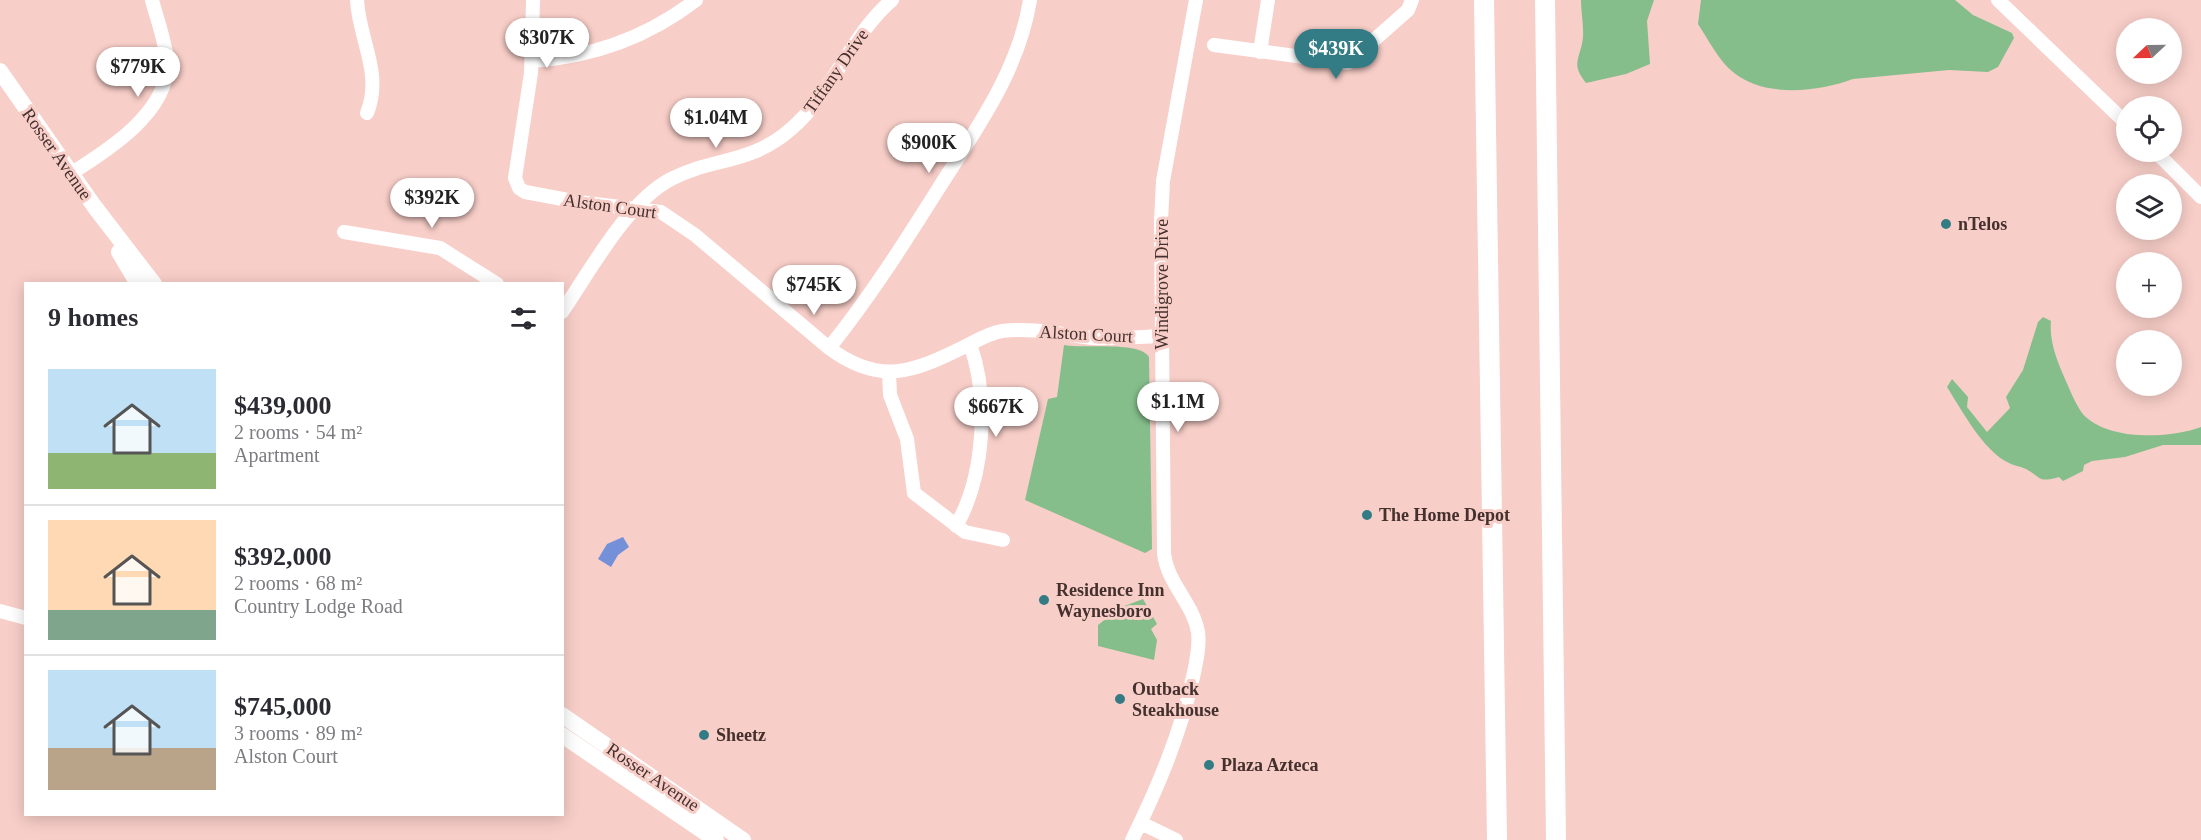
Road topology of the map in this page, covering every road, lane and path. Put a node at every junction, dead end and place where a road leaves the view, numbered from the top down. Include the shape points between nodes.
1 (152, 0) edge
2 (357, 0) edge
3 (533, 0) edge
4 (696, 0) edge
5 (892, 0) edge
6 (1030, 0) edge
7 (1196, 0) edge
8 (1268, 0) edge
9 (1412, 0) edge
10 (1484, 0) edge
11 (1545, 0) edge
12 (1998, 0) edge
13 (1214, 45) dead end
14 (1260, 52) junction
15 (532, 61) junction
16 (0, 71) edge
17 (367, 113) dead end
18 (2116, 113) edge
19 (2166, 162) edge
20 (70, 174) junction
21 (2201, 197) edge
22 (94, 206) junction
23 (634, 208) junction
24 (344, 232) dead end
25 (137, 282) edge
26 (152, 282) edge
27 (494, 282) edge
28 (564, 309) edge
29 (1162, 336) junction
30 (970, 344) junction
31 (829, 348) junction
32 (889, 372) junction
33 (956, 526) junction
34 (1003, 540) dead end
35 (0, 611) edge
36 (24, 617) edge
37 (564, 716) edge
38 (564, 736) edge
39 (1496, 778) junction
40 (1141, 823) junction
41 (733, 837) edge
42 (716, 840) edge
43 (1132, 840) edge
44 (1176, 840) edge
45 (1490, 840) edge
46 (1497, 840) edge
47 (1557, 840) edge

1 - 20 street via 167,65 160,96 117,142
2 - 17 street via 374,78
3 - 15 street, Alston Court
4 - 15 street via 634,37 574,56
5 - 23 street, Tiffany Drive via 872,21 806,116 789,131 747,156 698,168 670,180 652,190
6 - 31 street via 1016,57 985,114 876,289
7 - 29 street, Windigrove Drive via 1161,198
8 - 14 street
9 - 14 street via 1408,10 1348,63
10 - 39 highway
11 - 47 highway
12 - 18 street
13 - 14 street
15 - 23 street, Alston Court via 515,178 519,188
16 - 20 main road, Rosser Avenue
19 - 21 street
20 - 22 main road, Rosser Avenue
22 - 25 main road, Rosser Avenue
22 - 26 main road, Rosser Avenue
23 - 28 street, Tiffany Drive
23 - 31 street, Alston Court via 661,212 679,223
24 - 27 street via 440,248
29 - 30 street, Alston Court via 1095,338 1013,331 990,334
29 - 40 street, Windigrove Drive via 1165,564 1193,617 1198,641 1190,691 1176,740
30 - 32 street, Alston Court via 922,367
30 - 33 street via 981,388 982,421 969,501
31 - 32 street, Alston Court via 862,368
32 - 33 street via 890,395 906,439 914,493
33 - 34 street via 972,534
35 - 36 street
37 - 41 main road, Rosser Avenue
38 - 42 main road, Rosser Avenue
39 - 45 highway
39 - 46 highway
40 - 43 street, Windigrove Drive
40 - 44 street

